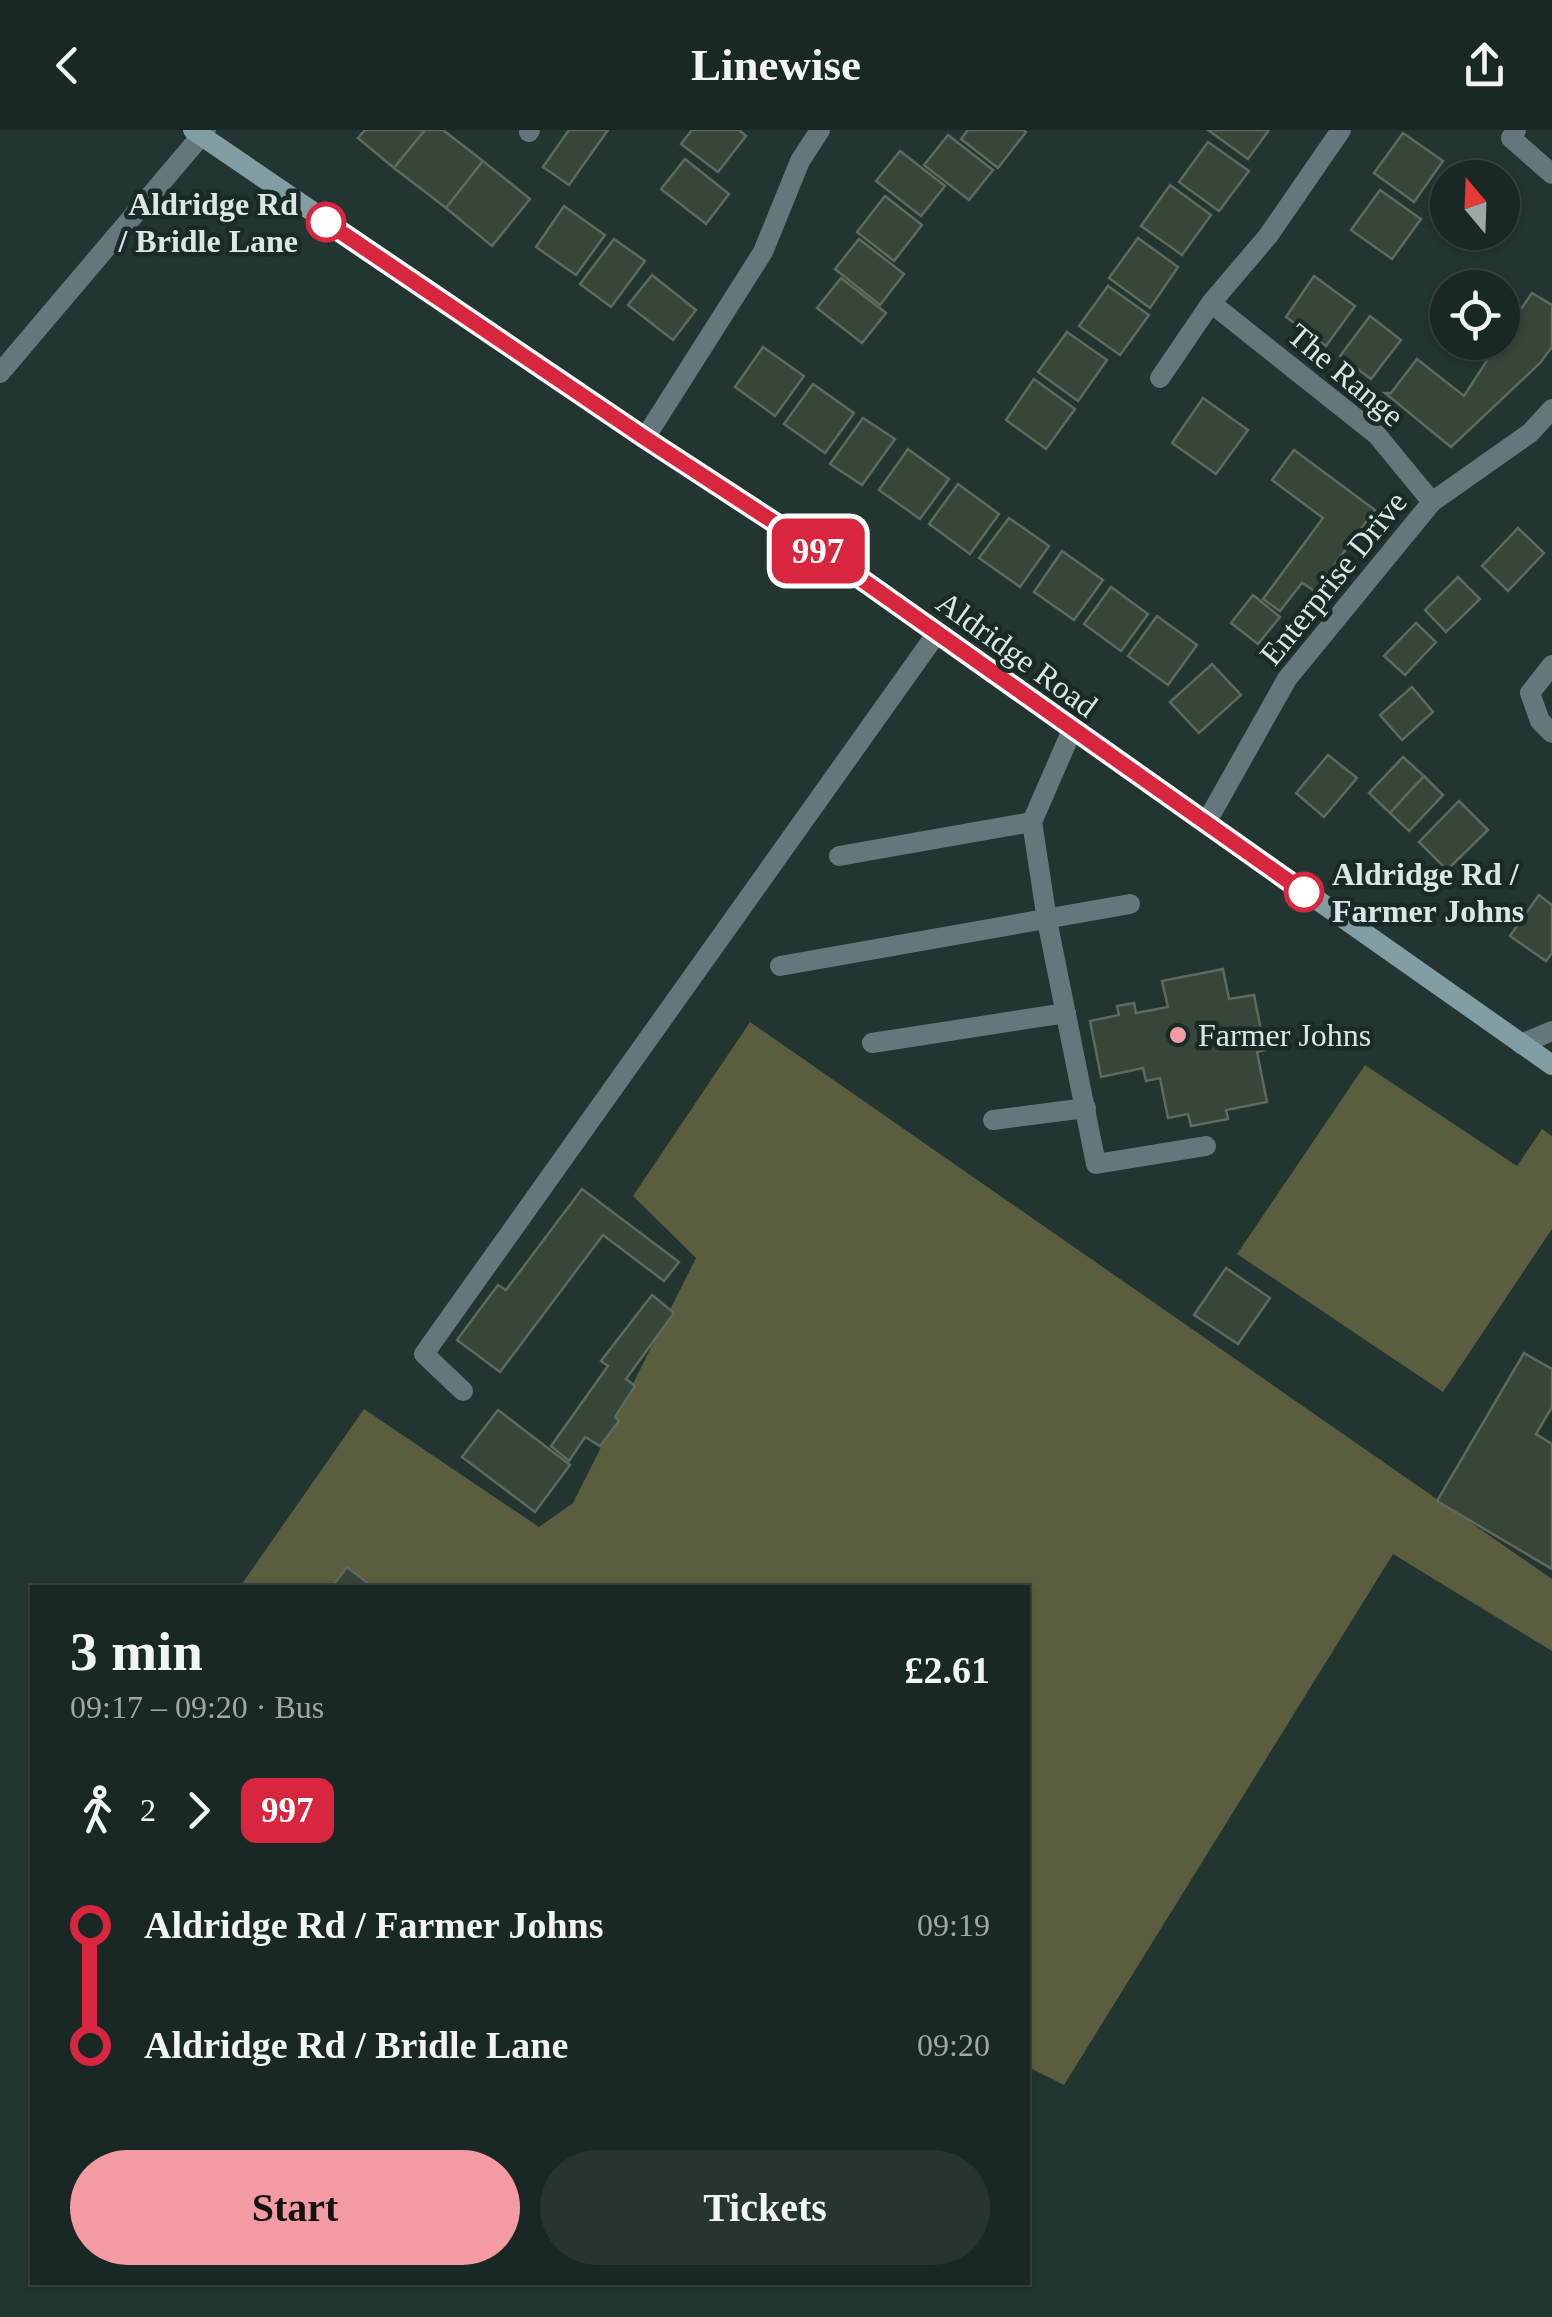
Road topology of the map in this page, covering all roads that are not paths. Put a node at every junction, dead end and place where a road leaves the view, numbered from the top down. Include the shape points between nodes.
1 (820, 130) edge
2 (1341, 130) edge
3 (1516, 130) edge
4 (200, 132) edge
5 (1552, 174) edge
6 (1211, 303) junction
7 (0, 373) edge
8 (1160, 378) dead end
9 (1552, 409) edge
10 (645, 438) junction
11 (1432, 502) junction
12 (937, 634) junction
13 (1552, 665) edge
14 (1072, 730) junction
15 (1552, 734) edge
16 (1032, 822) junction
17 (1206, 824) junction
18 (839, 856) dead end
19 (1130, 904) dead end
20 (1047, 920) junction
21 (780, 966) dead end
22 (1066, 1013) junction
23 (1552, 1031) edge
24 (872, 1043) dead end
25 (1520, 1044) junction
26 (1552, 1065) edge
27 (1086, 1108) junction
28 (993, 1120) dead end
29 (1206, 1146) dead end
30 (464, 1391) dead end

1 - 10 street via 762,252
2 - 6 street via 1268,236
3 - 5 street via 1511,138
4 - 7 street
4 - 10 street, Aldridge Road
6 - 8 street
6 - 11 street, The Range via 1378,434
9 - 11 street, Enterprise Drive via 1530,433
10 - 12 street, Aldridge Road
11 - 17 street, Enterprise Drive via 1287,679
12 - 14 street, Aldridge Road
12 - 30 street via 424,1354
13 - 15 street via 1530,692
14 - 16 street
14 - 17 street, Aldridge Road
16 - 18 street
16 - 20 street
17 - 25 street, Aldridge Road
19 - 20 street
20 - 21 street
20 - 22 street
22 - 24 street
22 - 27 street
23 - 25 street
25 - 26 street, Aldridge Road
27 - 28 street
27 - 29 street via 1096,1164

